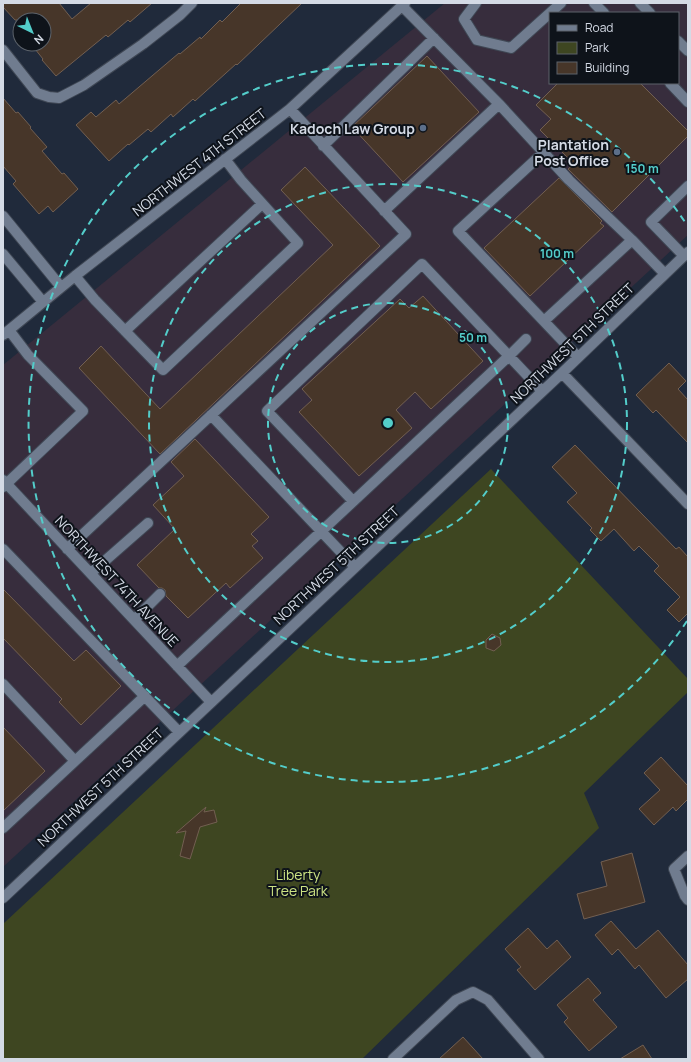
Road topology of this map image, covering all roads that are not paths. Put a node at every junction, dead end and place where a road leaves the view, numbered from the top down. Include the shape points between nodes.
1 (192, 3) edge
2 (476, 3) edge
3 (561, 3) edge
4 (594, 3) edge
5 (640, 3) edge
6 (404, 4) edge
7 (551, 12) edge
8 (603, 12) edge
9 (649, 12) edge
10 (549, 14) edge
11 (434, 38) junction
12 (679, 42) edge
13 (3, 50) edge
14 (688, 51) edge
15 (671, 84) edge
16 (688, 102) edge
17 (499, 104) junction
18 (290, 109) junction
19 (323, 146) junction
20 (543, 152) junction
21 (226, 159) junction
22 (688, 186) edge
23 (262, 204) junction
24 (384, 211) junction
25 (3, 216) edge
26 (632, 240) junction
27 (3, 254) edge
28 (686, 254) edge
29 (665, 274) junction
30 (75, 276) junction
31 (61, 287) junction
32 (43, 302) junction
33 (544, 321) junction
34 (125, 331) junction
35 (6, 333) edge
36 (526, 339) dead end
37 (509, 356) junction
38 (578, 357) junction
39 (562, 373) junction
40 (542, 391) junction
41 (211, 415) junction
42 (4, 484) edge
43 (353, 501) junction
44 (688, 504) edge
45 (148, 523) dead end
46 (322, 531) junction
47 (3, 549) edge
48 (67, 549) junction
49 (355, 567) junction
50 (91, 574) junction
51 (160, 594) dead end
52 (134, 620) junction
53 (177, 666) junction
54 (5, 691) edge
55 (145, 696) junction
56 (211, 702) junction
57 (179, 732) junction
58 (75, 761) junction
59 (3, 828) edge
60 (688, 856) edge
61 (5, 891) edge
62 (688, 900) edge
63 (393, 1059) edge
64 (539, 1059) edge

1 - 13 street via 143,44 84,85 59,98 37,93
2 - 10 street via 464,19 477,40 511,48
3 - 7 street
4 - 8 street
5 - 9 street
6 - 11 street
6 - 18 street, NORTHWEST 4TH STREET
11 - 17 street
11 - 19 street
12 - 14 street
15 - 16 street
17 - 20 street
17 - 24 street
18 - 19 street
18 - 21 street, NORTHWEST 4TH STREET
19 - 24 street
20 - 26 street
20 - 33 street via 458,231
21 - 23 street
21 - 30 street, NORTHWEST 4TH STREET
22 - 28 street via 651,222
23 - 34 street
23 - 34 street via 298,243 163,370
24 - 41 street via 406,234
25 - 31 street
26 - 29 street
26 - 33 street
27 - 32 street
28 - 29 street, NORTHWEST 5TH STREET
29 - 38 street, NORTHWEST 5TH STREET
30 - 31 street, NORTHWEST 4TH STREET
30 - 34 street
31 - 32 street, NORTHWEST 4TH STREET
32 - 35 street, NORTHWEST 4TH STREET
33 - 38 street
35 - 42 street via 83,411
36 - 37 street
37 - 40 street
37 - 43 street
37 - 43 street via 422,264 267,411
38 - 39 street, NORTHWEST 5TH STREET
39 - 40 street, NORTHWEST 5TH STREET
39 - 44 street
40 - 49 street, NORTHWEST 5TH STREET
41 - 46 street
41 - 48 street
42 - 48 street, NORTHWEST 74TH AVENUE
43 - 46 street
45 - 50 street
46 - 49 street
46 - 53 street
47 - 55 street
48 - 50 street, NORTHWEST 74TH AVENUE
49 - 56 street, NORTHWEST 5TH STREET
50 - 52 street, NORTHWEST 74TH AVENUE
51 - 52 street
52 - 53 street, NORTHWEST 74TH AVENUE
53 - 56 street, NORTHWEST 74TH AVENUE
54 - 58 street
55 - 57 street
55 - 58 street
56 - 57 street, NORTHWEST 5TH STREET
57 - 61 street, NORTHWEST 5TH STREET
58 - 59 street
60 - 62 street via 674,869
63 - 64 street via 456,1000 473,992 488,1000

